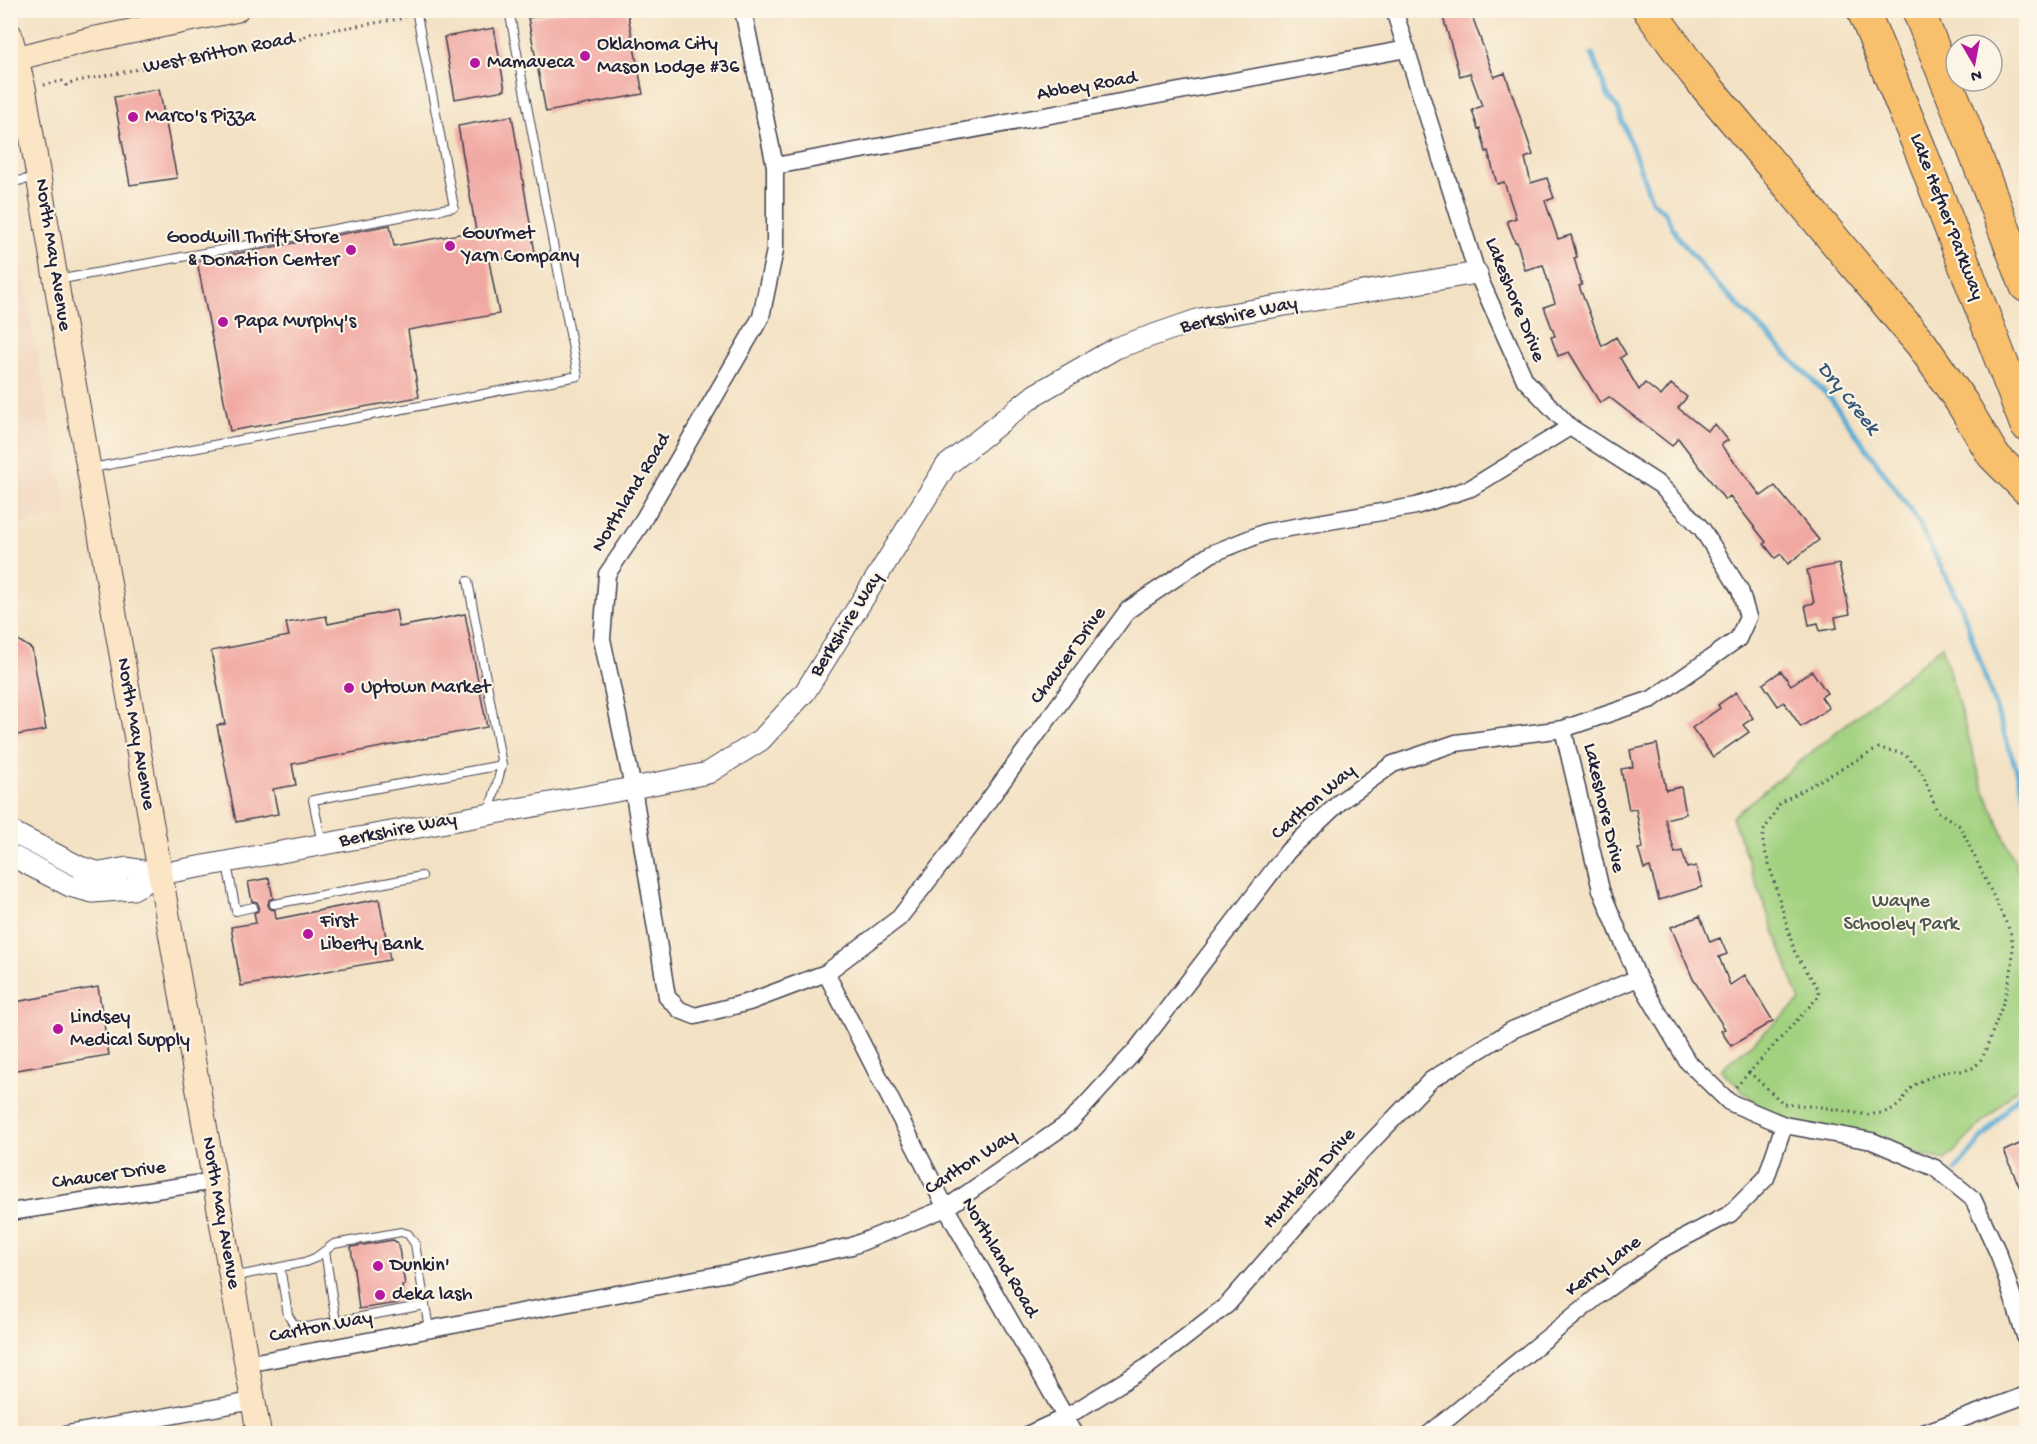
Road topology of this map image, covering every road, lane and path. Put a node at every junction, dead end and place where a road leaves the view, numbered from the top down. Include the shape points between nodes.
1 (236, 10) edge
2 (442, 10) edge
3 (509, 10) edge
4 (743, 10) edge
5 (1394, 10) edge
6 (1649, 10) edge
7 (1863, 10) edge
8 (1918, 10) edge
9 (416, 13) edge
10 (10, 35) edge
11 (1407, 49) junction
12 (13, 59) edge
13 (62, 81) dead end
14 (20, 126) edge
15 (774, 166) junction
16 (39, 177) junction
17 (10, 182) edge
18 (1477, 273) junction
19 (57, 280) junction
20 (2026, 286) edge
21 (2026, 425) edge
22 (1570, 427) junction
23 (88, 468) junction
24 (2026, 488) edge
25 (468, 581) dead end
26 (1563, 729) junction
27 (502, 765) junction
28 (633, 788) junction
29 (489, 813) junction
30 (10, 831) edge
31 (322, 845) junction
32 (10, 855) edge
33 (227, 862) junction
34 (160, 874) junction
35 (422, 876) dead end
36 (274, 904) dead end
37 (253, 908) dead end
38 (826, 973) junction
39 (1638, 978) junction
40 (680, 1010) joint
41 (1749, 1072) junction
42 (1735, 1088) dead end
43 (1784, 1125) junction
44 (214, 1181) junction
45 (946, 1208) junction
46 (10, 1212) edge
47 (325, 1251) junction
48 (280, 1267) junction
49 (231, 1277) junction
50 (425, 1305) junction
51 (336, 1322) junction
52 (429, 1329) junction
53 (2026, 1339) edge
54 (246, 1364) junction
55 (2026, 1395) edge
56 (253, 1401) junction
57 (1065, 1417) junction
58 (68, 1434) edge
59 (259, 1434) edge
60 (1029, 1434) edge
61 (1075, 1434) edge
62 (1429, 1434) edge
63 (1921, 1434) edge

1 - 12 main road, West Britton Road via 84,40
2 - 9 path, West Britton Road
3 - 23 lane via 578,376
4 - 15 street, Northland Road
5 - 11 street, Lakeshore Drive
6 - 24 highway via 1694,72 1922,345 1993,455
7 - 21 highway, Lake Hefner Parkway
8 - 20 highway
9 - 13 path, West Britton Road via 308,34 298,42 254,45 67,86
9 - 19 lane via 454,207
10 - 12 main road, North May Avenue
11 - 15 street, Abbey Road
11 - 18 street, Lakeshore Drive
12 - 14 main road, North May Avenue
14 - 16 main road, North May Avenue
15 - 28 street, Northland Road via 775,250 761,317 639,527 607,574 602,639
16 - 17 lane
16 - 19 main road, North May Avenue
18 - 22 street, Lakeshore Drive via 1525,380
18 - 28 street, Berkshire Way via 1200,319 1116,348 1036,394 946,466 805,692 761,740 708,773
19 - 23 main road, North May Avenue
22 - 26 street, Lakeshore Drive via 1660,485 1702,529 1740,590 1748,618 1737,639 1652,699
22 - 38 street, Chaucer Drive via 1471,488 1416,506 1266,532 1211,554 1128,610 899,918
23 - 34 main road, North May Avenue
25 - 27 lane
26 - 39 street, Lakeshore Drive via 1601,890
26 - 45 street, Carlton Way via 1456,743 1393,764 1341,801 1288,851 1136,1050 1070,1122
27 - 29 lane
27 - 31 lane via 313,800
28 - 29 street, Berkshire Way
28 - 40 street, Northland Road via 668,997
29 - 31 street, Berkshire Way
30 - 34 street via 80,867 101,873 127,868
31 - 33 street, Berkshire Way
32 - 34 street via 70,886 93,892 133,889
33 - 34 street, Berkshire Way
33 - 37 lane via 236,911
34 - 44 main road, North May Avenue
35 - 36 lane
38 - 40 street, Chaucer Drive via 749,1002 695,1016
38 - 45 street, Northland Road
39 - 43 street, Lakeshore Drive via 1687,1061 1729,1102
39 - 57 street, Huntleigh Drive via 1512,1030 1431,1080 1351,1163 1227,1305 1147,1367
41 - 41 path via 1818,997 1819,990 1795,953 1763,844 1763,832 1781,802 1820,780 1879,748 1905,754 1922,772 1937,811 1960,826 2014,944 2010,979 1983,1057 1975,1067 1948,1071 1917,1083 1892,1110 1867,1115 1784,1104
41 - 42 path
43 - 53 street, Lakeshore Drive via 1872,1141 1935,1168 1973,1199 1999,1255
43 - 62 street, Kerry Lane via 1766,1178 1730,1214 1664,1248 1603,1292
44 - 46 street, Chaucer Drive
44 - 49 main road, North May Avenue
45 - 52 street, Carlton Way via 852,1246
45 - 57 street, Northland Road
47 - 48 lane via 305,1262
47 - 50 lane via 334,1244 408,1234 415,1244
47 - 51 lane
48 - 49 lane
48 - 51 lane via 288,1315 294,1325 307,1328
49 - 54 main road, North May Avenue
50 - 51 lane
50 - 52 lane
52 - 54 street, Carlton Way
54 - 56 main road, North May Avenue
55 - 63 street
56 - 58 street
56 - 59 main road, North May Avenue
57 - 60 street, Huntleigh Drive
57 - 61 street, Northland Road

